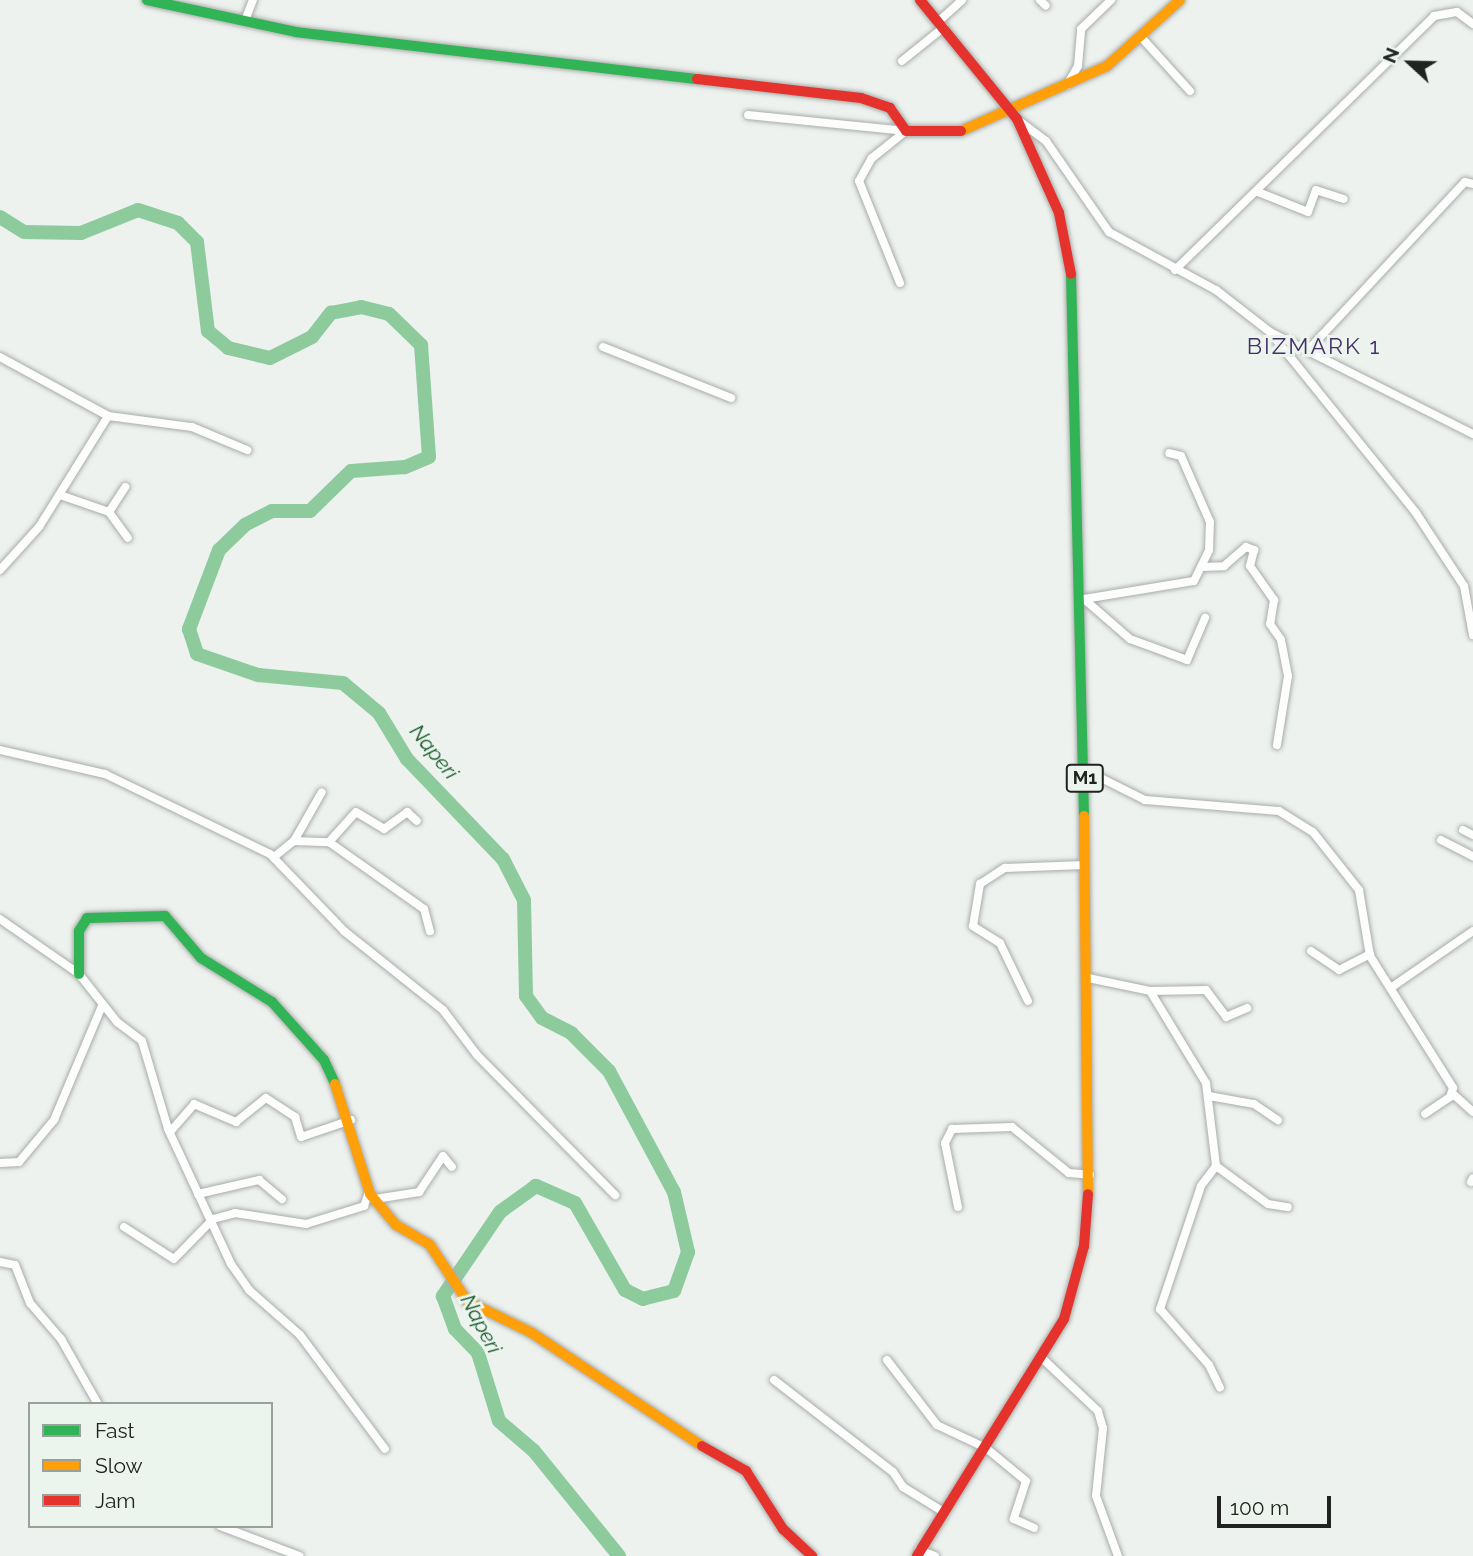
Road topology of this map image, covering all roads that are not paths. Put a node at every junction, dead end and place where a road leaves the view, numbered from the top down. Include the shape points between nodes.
1 (147, 0) edge
2 (253, 0) edge
3 (920, 0) edge
4 (962, 0) edge
5 (1111, 0) edge
6 (1180, 0) edge
7 (246, 18) junction
8 (942, 24) junction
9 (1473, 24) edge
10 (1141, 37) junction
11 (902, 61) dead end
12 (1067, 85) junction
13 (1190, 91) dead end
14 (1014, 114) junction
15 (748, 115) dead end
16 (906, 131) junction
17 (1473, 184) edge
18 (1258, 192) junction
19 (1344, 199) dead end
20 (1175, 270) junction
21 (900, 283) dead end
22 (1270, 332) junction
23 (603, 347) dead end
24 (1310, 348) junction
25 (1, 361) edge
26 (731, 398) dead end
27 (108, 416) junction
28 (1473, 435) edge
29 (247, 450) dead end
30 (1169, 453) dead end
31 (125, 487) dead end
32 (60, 495) junction
33 (109, 512) junction
34 (128, 538) dead end
35 (1201, 567) junction
36 (0, 570) edge
37 (1084, 599) junction
38 (1205, 618) dead end
39 (1473, 635) edge
40 (1277, 745) dead end
41 (0, 750) edge
42 (1085, 770) junction
43 (322, 792) dead end
44 (417, 821) dead end
45 (1463, 830) dead end
46 (1473, 835) edge
47 (1441, 840) dead end
48 (295, 842) junction
49 (329, 842) junction
50 (1473, 856) edge
51 (274, 857) junction
52 (1084, 865) junction
53 (0, 919) edge
54 (430, 930) dead end
55 (1472, 934) edge
56 (1311, 951) dead end
57 (1370, 954) junction
58 (79, 974) junction
59 (1088, 978) junction
60 (1392, 987) junction
61 (1150, 991) junction
62 (1028, 1001) dead end
63 (103, 1006) junction
64 (1247, 1008) dead end
65 (1452, 1093) junction
66 (1209, 1096) junction
67 (1473, 1111) edge
68 (1425, 1114) dead end
69 (351, 1119) junction
70 (1278, 1120) dead end
71 (170, 1132) junction
72 (0, 1163) edge
73 (1216, 1166) junction
74 (452, 1167) dead end
75 (1090, 1175) junction
76 (198, 1194) junction
77 (615, 1195) dead end
78 (372, 1196) junction
79 (282, 1199) dead end
80 (958, 1207) dead end
81 (1288, 1207) dead end
82 (213, 1219) junction
83 (124, 1227) dead end
84 (0, 1262) edge
85 (887, 1360) dead end
86 (1044, 1360) junction
87 (775, 1380) dead end
88 (1220, 1388) dead end
89 (97, 1402) edge
90 (986, 1448) junction
91 (385, 1449) dead end
92 (942, 1511) junction
93 (225, 1528) edge
94 (1034, 1528) dead end
95 (918, 1553) edge
96 (299, 1556) edge
97 (812, 1556) edge
98 (935, 1556) edge
99 (1118, 1556) edge

1 - 7 main road
2 - 7 street
3 - 8 main road, M1
4 - 8 street
5 - 12 street via 1081,29 1079,66
6 - 10 main road
7 - 16 main road via 296,32 861,98 890,108
8 - 11 street
8 - 14 main road, M1
9 - 18 street via 1457,12 1434,16
10 - 12 main road via 1107,66
10 - 13 street
12 - 14 main road
14 - 16 main road via 967,131
14 - 20 street via 1046,141 1109,232
14 - 37 main road, M1 via 1059,213 1076,298
15 - 16 street
16 - 21 street via 872,158 859,181
17 - 24 street via 1465,182
18 - 19 street via 1308,212 1316,190
18 - 20 street
20 - 22 street via 1216,290
22 - 24 street
22 - 39 street via 1416,513 1464,586
23 - 26 street
24 - 28 street
25 - 27 street
27 - 29 street via 192,427
27 - 32 street
30 - 35 street via 1181,456 1210,522 1209,550
31 - 33 street
32 - 33 street
32 - 36 street
33 - 34 street
35 - 37 street via 1194,581 1170,588
35 - 40 street via 1224,565 1246,547 1254,550 1250,565 1274,600 1270,624 1281,640 1288,676
37 - 38 street via 1130,639 1187,660
37 - 42 main road, M1
41 - 51 street via 104,774
42 - 52 main road, M1
42 - 57 street via 1145,800 1296,818 1359,890
43 - 48 street
44 - 49 street via 407,812 384,829 356,813
45 - 46 street
47 - 50 street
48 - 49 street
48 - 51 street
49 - 54 street via 424,909
51 - 77 street via 344,931 443,1010 477,1055
52 - 59 main road, M1
52 - 62 street via 1005,868 980,884 973,926 1000,943
53 - 58 street
55 - 60 street
56 - 57 street via 1339,970
57 - 60 street
58 - 63 street
58 - 69 main road via 79,931 87,918 120,922 164,916 201,958 272,1002 324,1060
59 - 61 street
59 - 75 main road, M1
60 - 65 street
61 - 64 street via 1206,990 1226,1017
61 - 66 street via 1203,1074
63 - 71 street via 142,1041
63 - 72 street via 54,1119 19,1162
65 - 67 street
65 - 68 street
66 - 70 street via 1254,1104
66 - 73 street
69 - 71 street via 300,1137 295,1117 266,1098 236,1122 194,1104
69 - 78 main road
71 - 76 street
73 - 81 street via 1268,1204
73 - 88 street via 1201,1186 1160,1313 1209,1365
74 - 78 street via 443,1156 419,1192
75 - 80 street via 1069,1173 1012,1127 952,1129 945,1143
75 - 86 main road, M1 via 1078,1278
76 - 79 street via 259,1180
76 - 82 street
78 - 82 street via 364,1206 306,1224 236,1213
78 - 97 main road via 396,1225 430,1245 463,1294 746,1471 783,1528
82 - 83 street via 174,1259
82 - 91 street via 241,1282 300,1335
84 - 89 street via 15,1265 30,1303 61,1339
85 - 90 street via 937,1424
86 - 90 main road, M1
86 - 99 street via 1098,1411 1103,1428 1096,1496
87 - 92 street via 893,1472 902,1488
90 - 92 main road, M1
90 - 94 street via 1026,1481 1014,1519
92 - 95 main road, M1
93 - 96 street
95 - 98 street

